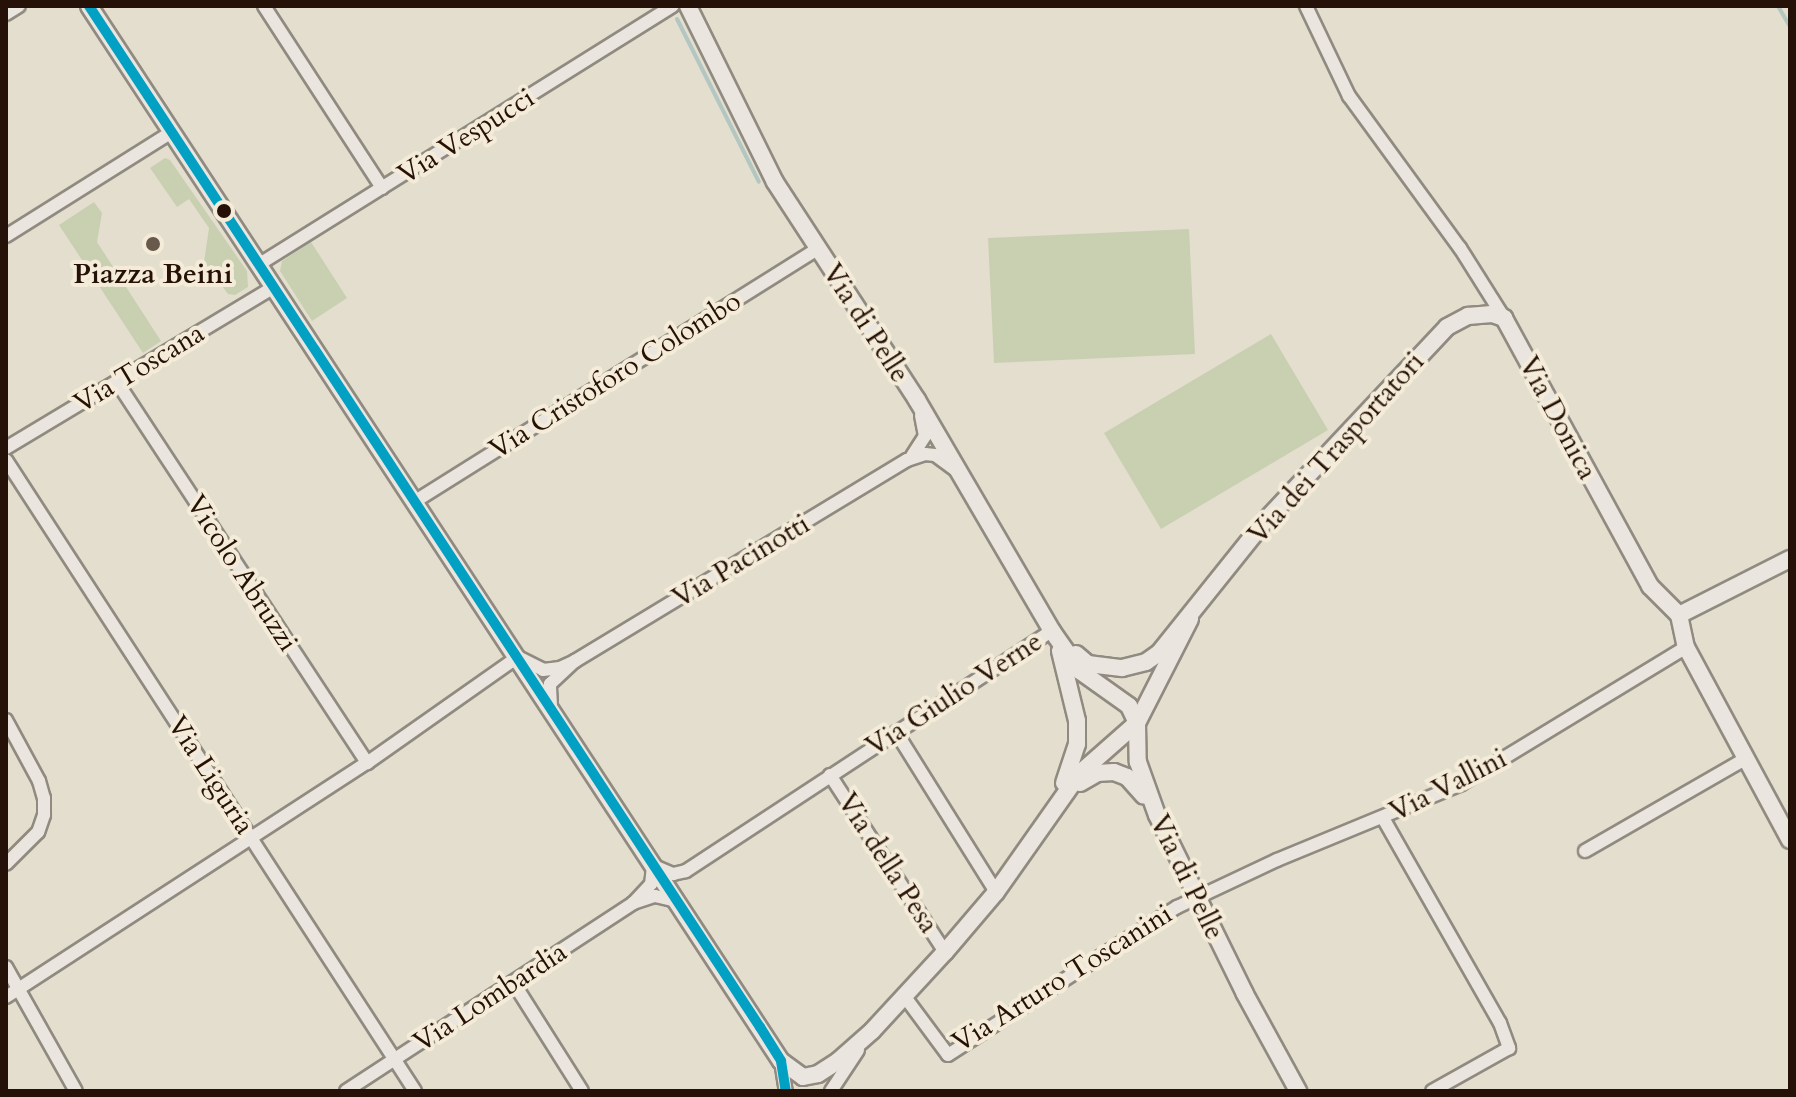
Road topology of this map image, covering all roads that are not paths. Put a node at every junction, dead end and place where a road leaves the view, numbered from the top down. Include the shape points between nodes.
1 (19, 6) edge
2 (89, 6) edge
3 (264, 6) edge
4 (673, 6) edge
5 (688, 6) edge
6 (1306, 6) edge
7 (6, 14) edge
8 (172, 132) junction
9 (382, 188) junction
10 (6, 236) edge
11 (817, 249) junction
12 (258, 265) junction
13 (272, 288) junction
14 (1504, 318) junction
15 (117, 382) junction
16 (917, 400) junction
17 (6, 448) edge
18 (6, 460) edge
19 (907, 460) junction
20 (965, 485) junction
21 (414, 502) junction
22 (1790, 559) edge
23 (1679, 615) junction
24 (1190, 619) junction
25 (1053, 632) junction
26 (1686, 647) junction
27 (518, 657) junction
28 (575, 661) junction
29 (553, 712) junction
30 (6, 720) edge
31 (1137, 723) junction
32 (896, 732) junction
33 (1745, 759) junction
34 (367, 763) junction
35 (830, 775) junction
36 (1051, 812) junction
37 (1157, 815) junction
38 (1383, 818) junction
39 (252, 836) junction
40 (1790, 840) edge
41 (1585, 851) dead end
42 (6, 864) edge
43 (653, 864) junction
44 (996, 892) junction
45 (1196, 897) junction
46 (633, 903) junction
47 (680, 906) junction
48 (945, 952) junction
49 (6, 967) edge
50 (513, 982) junction
51 (18, 989) junction
52 (6, 997) edge
53 (905, 997) junction
54 (872, 1031) junction
55 (394, 1060) junction
56 (781, 1061) junction
57 (76, 1091) edge
58 (346, 1091) edge
59 (415, 1091) edge
60 (582, 1091) edge
61 (786, 1091) edge
62 (831, 1091) edge
63 (1298, 1091) edge
64 (1432, 1091) edge

1 - 7 street
2 - 8 street
3 - 9 street
4 - 9 street, Via Vespucci
5 - 11 street, Via di Pelle via 775,182
6 - 14 street, Via Donica via 1349,96
8 - 10 street
8 - 12 street
9 - 12 street, Via Vespucci
11 - 16 street, Via di Pelle
11 - 21 street, Via Cristoforo Colombo
12 - 13 street
13 - 15 street, Via Toscana
13 - 21 street
14 - 23 street, Via Donica via 1650,586
14 - 24 street, Via dei Trasportatori via 1480,314 1447,327 1264,522
15 - 17 street, Via Toscana
15 - 34 street, Vicolo Abruzzi
16 - 19 street via 925,436
16 - 20 street, Via di Pelle
18 - 39 street, Via Liguria
19 - 20 street via 925,454 939,457
19 - 28 street, Via Pacinotti
20 - 25 street, Via di Pelle
21 - 27 street
22 - 23 street
23 - 26 street
24 - 25 street, Via dei Trasportatori via 1159,653 1122,668 1088,664
24 - 31 street, Via dei Trasportatori
25 - 31 street, Via di Pelle via 1080,671 1125,701
25 - 32 street, Via Giulio Verne
25 - 36 street, Via di Pelle via 1069,677 1077,744
26 - 33 street
26 - 38 street, Via Vallini via 1461,784
27 - 28 street, Via Pacinotti via 543,670
27 - 29 street
27 - 34 street
28 - 29 street, Via Pacinotti via 550,684
29 - 43 street
30 - 42 street via 39,781 44,815 38,832
31 - 36 street, Via della Pesa via 1080,773
31 - 37 street, Via di Pelle via 1138,762
32 - 35 street, Via Giulio Verne
32 - 44 street
33 - 40 street
33 - 41 street
34 - 39 street
35 - 43 street, Via Giulio Verne via 686,871 673,874
35 - 48 street, Via della Pesa
36 - 37 street, Via della Pesa via 1078,785 1107,771 1135,783
36 - 44 street, Via della Pesa
37 - 45 street, Via di Pelle
38 - 45 street, Via Vallini
38 - 64 street via 1500,1023 1509,1048
39 - 51 street
39 - 55 street, Via Liguria
43 - 46 street, Via Lombardia via 651,884
43 - 47 street
44 - 48 street, Via della Pesa
45 - 53 street, Via Arturo Toscanini via 948,1055
45 - 63 street, Via di Pelle
46 - 47 street, Via Lombardia via 665,896
46 - 50 street, Via Lombardia
47 - 56 street
48 - 53 street, Via della Pesa
49 - 51 street
50 - 55 street, Via Lombardia
50 - 60 street
51 - 52 street
51 - 57 street
53 - 54 street, Via della Pesa
54 - 56 street, Via della Pesa via 818,1074 803,1077
54 - 62 street, Via della Pesa
55 - 58 street, Via Lombardia
55 - 59 street, Via Liguria
56 - 61 street

